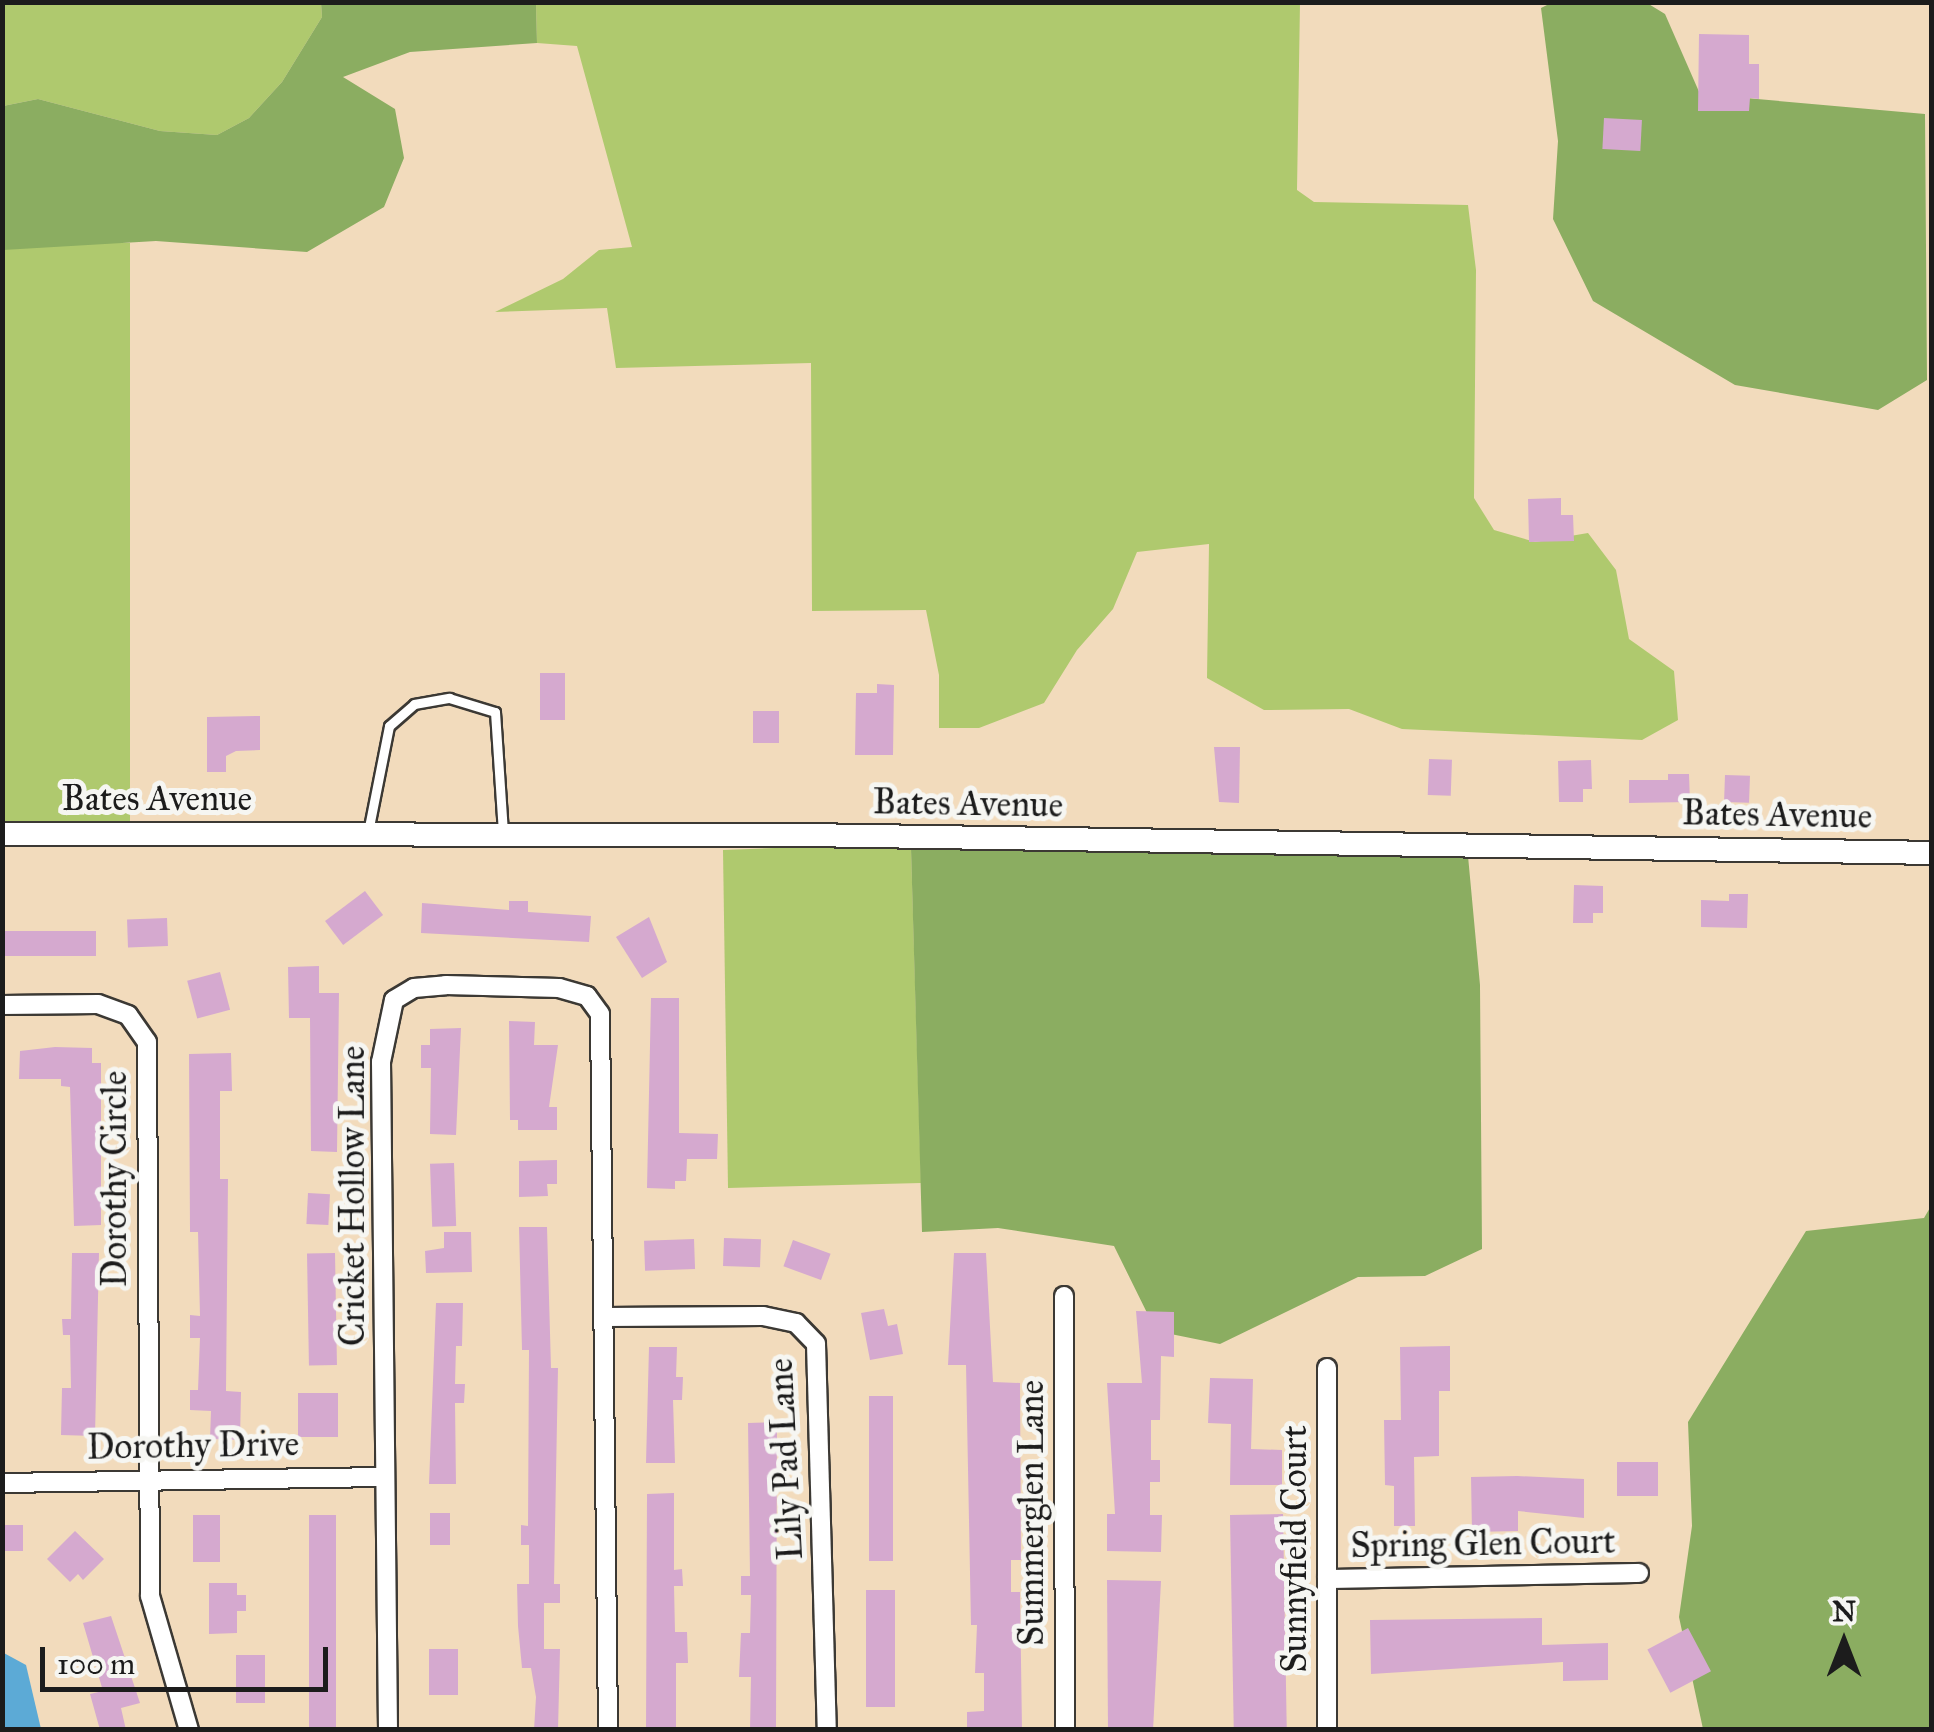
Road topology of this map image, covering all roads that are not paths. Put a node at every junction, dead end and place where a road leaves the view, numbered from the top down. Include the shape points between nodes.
1 (2, 834) edge
2 (368, 835) junction
3 (503, 836) junction
4 (1932, 853) edge
5 (2, 1005) edge
6 (1064, 1296) dead end
7 (605, 1317) junction
8 (1327, 1368) dead end
9 (386, 1476) junction
10 (148, 1477) junction
11 (2, 1483) edge
12 (1639, 1573) dead end
13 (1327, 1579) junction
14 (189, 1730) edge
15 (388, 1730) edge
16 (608, 1730) edge
17 (827, 1730) edge
18 (1065, 1730) edge
19 (1327, 1730) edge

1 - 2 street, Bates Avenue
2 - 3 street, Bates Avenue
2 - 3 lane via 390,726 414,704 449,698 495,712
3 - 4 street, Bates Avenue
5 - 10 street, Dorothy Circle via 98,1004 128,1015 147,1042
6 - 18 street, Summerglen Lane
7 - 9 street, Cricket Hollow Lane via 605,1083 594,1004 559,988 532,986 446,985 400,994 386,1024 381,1062
7 - 16 street, Cricket Hollow Lane
7 - 17 street, Lily Pad Lane via 763,1316 796,1323 816,1344
8 - 13 street, Sunnyfield Court
9 - 10 street, Dorothy Drive
9 - 15 street, Cricket Hollow Lane
10 - 11 street, Dorothy Drive
10 - 14 street, Dorothy Circle via 150,1596
12 - 13 street, Spring Glen Court
13 - 19 street, Sunnyfield Court

